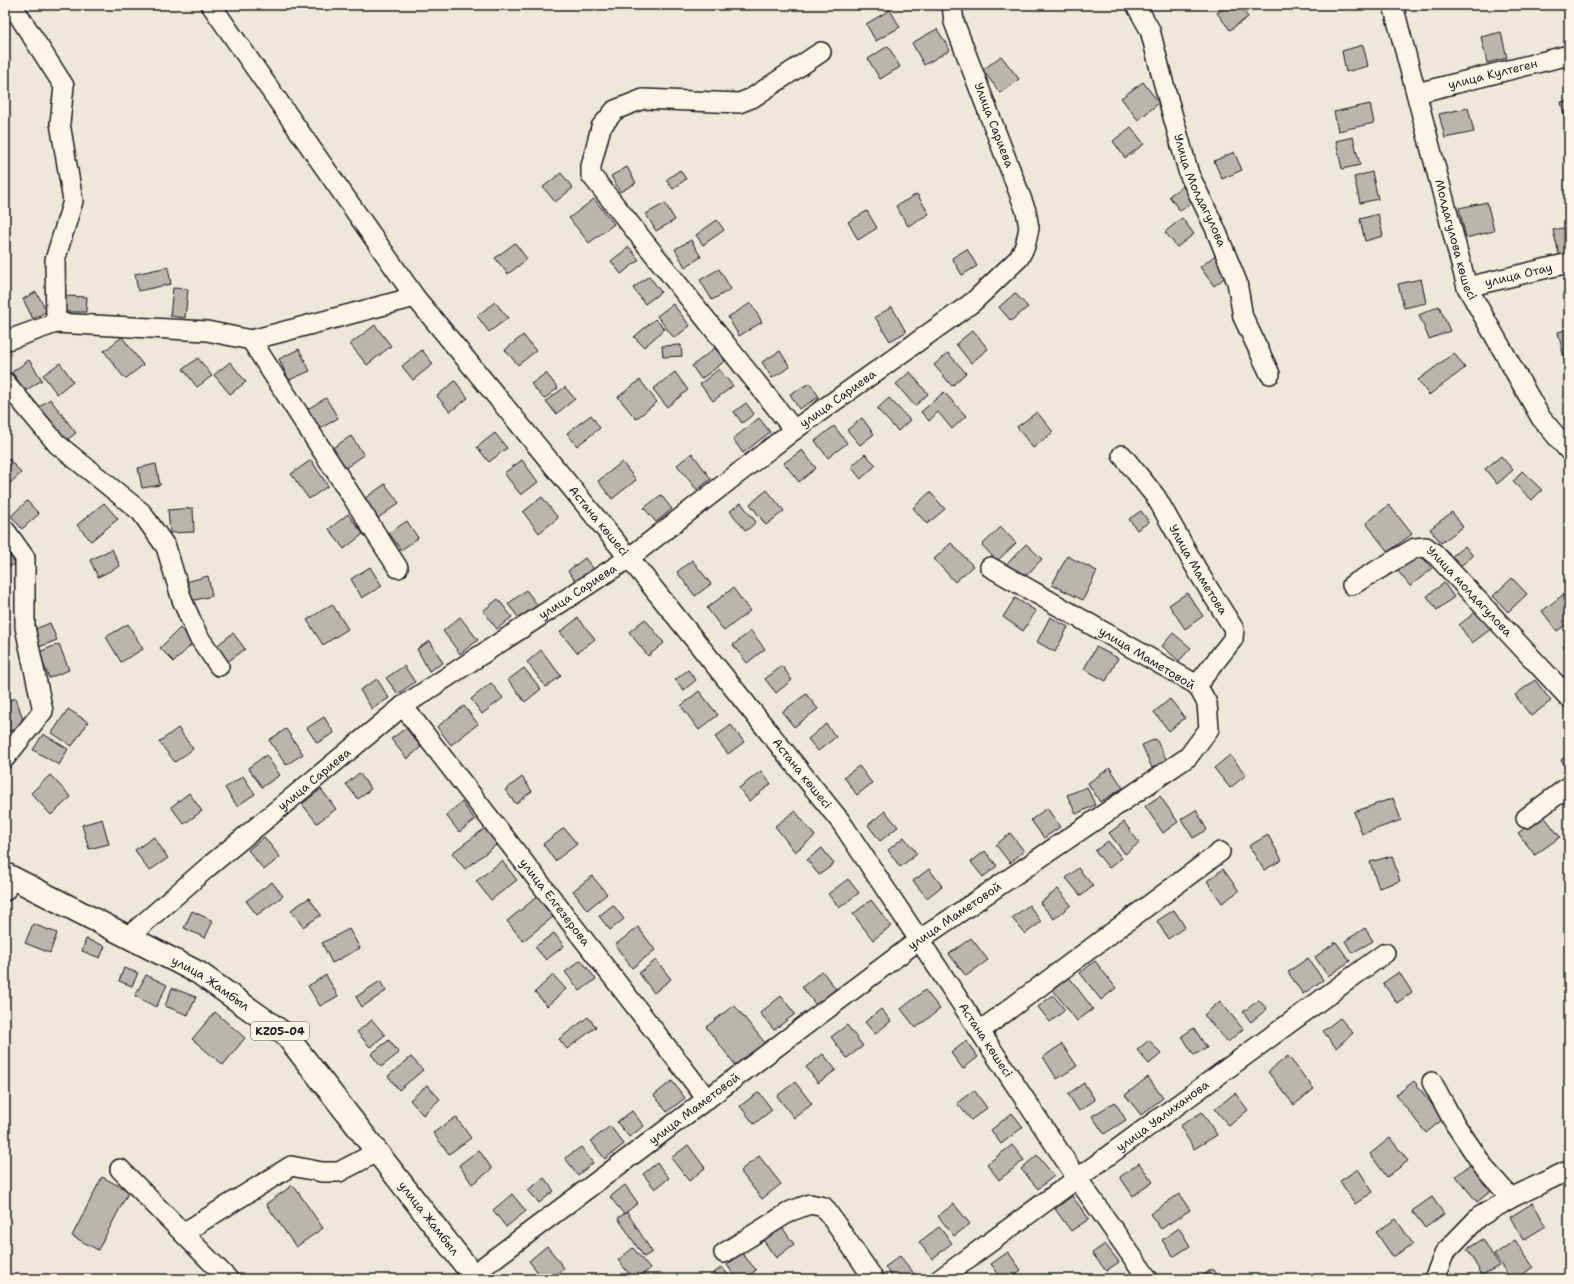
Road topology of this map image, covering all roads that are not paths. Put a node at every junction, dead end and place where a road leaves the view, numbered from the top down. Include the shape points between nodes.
1 (12, 5) edge
2 (210, 5) edge
3 (952, 5) edge
4 (1136, 5) edge
5 (1393, 5) edge
6 (821, 52) dead end
7 (1569, 55) edge
8 (1417, 93) junction
9 (1025, 246) joint
10 (1569, 263) edge
11 (1468, 288) junction
12 (416, 297) junction
13 (56, 323) junction
14 (251, 340) junction
15 (5, 341) edge
16 (1270, 374) dead end
17 (5, 382) edge
18 (794, 430) junction
19 (1569, 451) edge
20 (1122, 455) dead end
21 (5, 530) edge
22 (629, 558) junction
23 (990, 567) dead end
24 (398, 568) dead end
25 (1352, 585) dead end
26 (219, 666) dead end
27 (1197, 685) junction
28 (1569, 698) edge
29 (403, 706) junction
30 (5, 758) edge
31 (1569, 786) edge
32 (1526, 818) dead end
33 (1220, 852) dead end
34 (7, 881) edge
35 (128, 937) junction
36 (919, 940) junction
37 (1385, 953) dead end
38 (980, 1031) junction
39 (1432, 1082) dead end
40 (707, 1099) junction
41 (377, 1152) junction
42 (120, 1169) dead end
43 (1569, 1172) edge
44 (1077, 1178) junction
45 (1511, 1198) junction
46 (183, 1233) junction
47 (724, 1253) dead end
48 (472, 1278) edge
49 (228, 1279) edge
50 (874, 1279) edge
51 (940, 1279) edge
52 (1148, 1279) edge
53 (1434, 1279) edge

1 - 13 street via 64,86 60,123 73,201 55,260
2 - 12 street, Астана көшесі
3 - 9 street, Улица Сариева via 954,22 1026,211 1029,228
4 - 16 street, Улица Молдагулова via 1150,30 1189,174 1238,282 1243,317
5 - 8 street, Молдагулова көшесі
6 - 18 street via 752,98 739,103 643,99 615,110 601,127 591,166 591,175
7 - 8 street, улица Култеген
8 - 11 street, Молдагулова көшесі
9 - 18 street, улица Сариева via 1020,258 973,302
10 - 11 street, улица Отау
11 - 19 street, Молдагулова көшесі via 1541,418
12 - 14 street
12 - 22 street, Астана көшесі
13 - 14 street via 207,331
13 - 15 street
14 - 24 street
17 - 26 street via 57,444 141,512 166,546 182,600 198,636
18 - 22 street, улица Сариева
20 - 27 street, Улица Маметова via 1156,497 1234,629 1233,639
21 - 30 street via 25,558 25,627 43,711
22 - 29 street, улица Сариева
22 - 36 street, Астана көшесі via 841,822
23 - 27 street, улица Маметовой
25 - 28 street, Улица молдагулова via 1416,548 1426,547
27 - 36 street, улица Маметовой via 1207,703 1209,729 1188,757
29 - 35 street, улица Сариева via 208,867
29 - 40 street, улица Елгезерова
31 - 32 street
33 - 38 street
34 - 35 main road, улица Жамбыл / KZ05-04
35 - 41 main road, улица Жамбыл / KZ05-04 via 199,973 286,1035
36 - 38 street, Астана көшесі
36 - 40 street, улица Маметовой
37 - 44 street, улица Уалиханова
38 - 44 street, Астана көшесі
39 - 45 street via 1455,1124 1486,1170
40 - 48 street, улица Маметовой
41 - 46 street via 339,1172 322,1172 291,1166
41 - 48 main road, улица Жамбыл / KZ05-04
42 - 46 street
43 - 45 street
44 - 51 street, улица Уалиханова
44 - 52 street, Астана көшесі
45 - 53 street via 1479,1217 1445,1252
46 - 49 street
47 - 50 street via 792,1210 810,1204 824,1207

